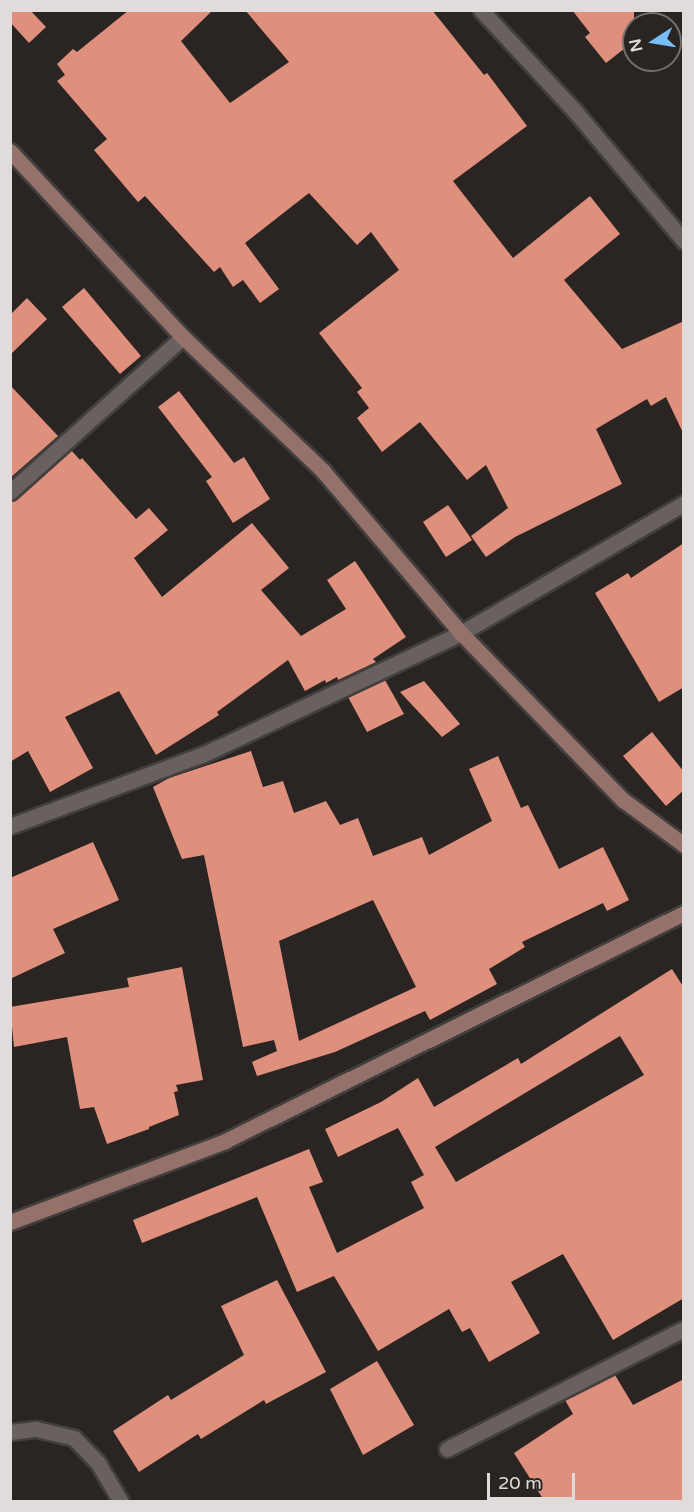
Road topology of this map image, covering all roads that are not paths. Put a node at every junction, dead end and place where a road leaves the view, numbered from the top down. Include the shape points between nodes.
1 (481, 10) edge
2 (10, 151) edge
3 (678, 221) edge
4 (684, 242) edge
5 (183, 337) junction
6 (10, 492) edge
7 (684, 503) edge
8 (461, 633) junction
9 (10, 826) edge
10 (684, 845) edge
11 (684, 913) edge
12 (10, 1222) edge
13 (684, 1329) edge
14 (10, 1432) edge
15 (447, 1449) dead end
16 (121, 1502) edge

1 - 3 street
2 - 5 street
3 - 4 street
5 - 6 street
5 - 8 street via 323,471
7 - 8 street
8 - 9 street via 204,754
8 - 10 street via 623,800
11 - 12 street via 225,1141
13 - 15 street
14 - 16 street via 36,1429 74,1438 98,1463

